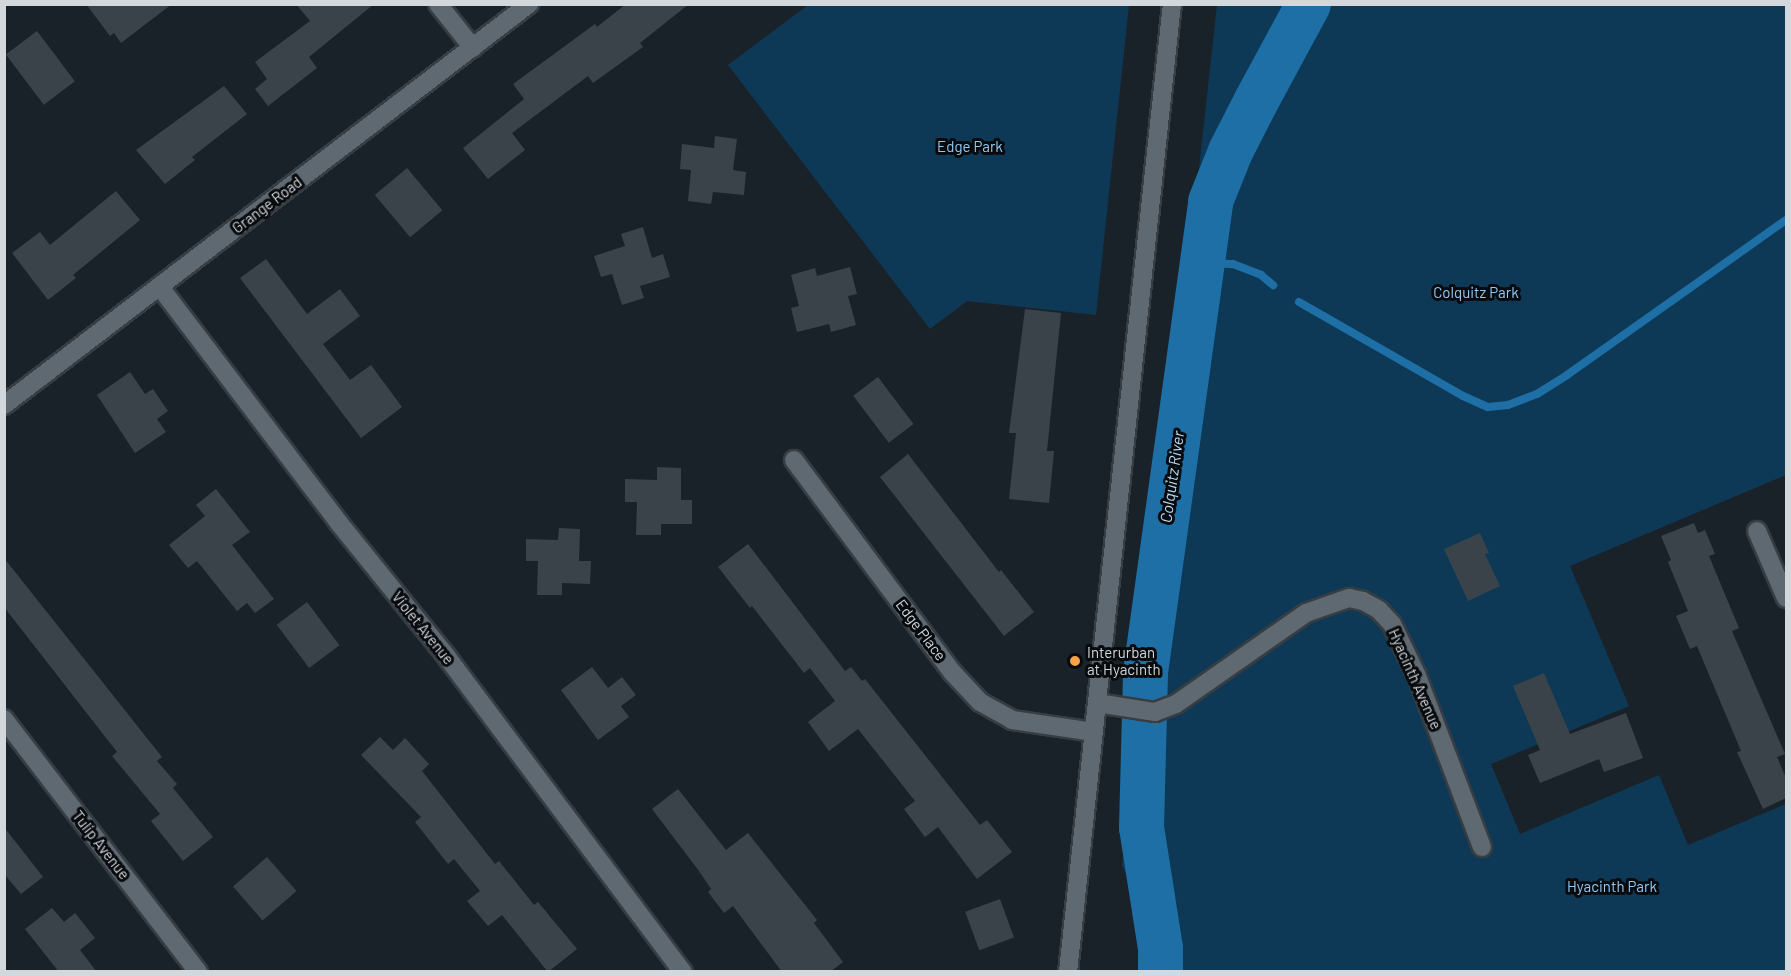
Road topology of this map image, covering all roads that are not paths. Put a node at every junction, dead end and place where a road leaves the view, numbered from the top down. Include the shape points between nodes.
1 (438, 4) edge
2 (530, 4) edge
3 (1172, 4) edge
4 (472, 48) junction
5 (160, 287) junction
6 (4, 405) edge
7 (794, 460) dead end
8 (1757, 531) dead end
9 (1786, 598) edge
10 (1097, 703) junction
11 (4, 719) edge
12 (1094, 732) junction
13 (1482, 847) dead end
14 (198, 972) edge
15 (683, 972) edge
16 (1068, 972) edge

1 - 4 street
2 - 4 street, Grange Road
3 - 10 street
4 - 5 street, Grange Road
5 - 6 street, Grange Road
5 - 15 street, Violet Avenue via 339,524 447,657
7 - 12 street, Edge Place via 952,672 980,702 1012,720
8 - 9 street
10 - 12 street
10 - 13 street, Hyacinth Avenue via 1155,711 1176,704 1306,613 1349,598 1363,601 1379,610 1397,635 1417,676
11 - 14 street, Tulip Avenue
12 - 16 street

